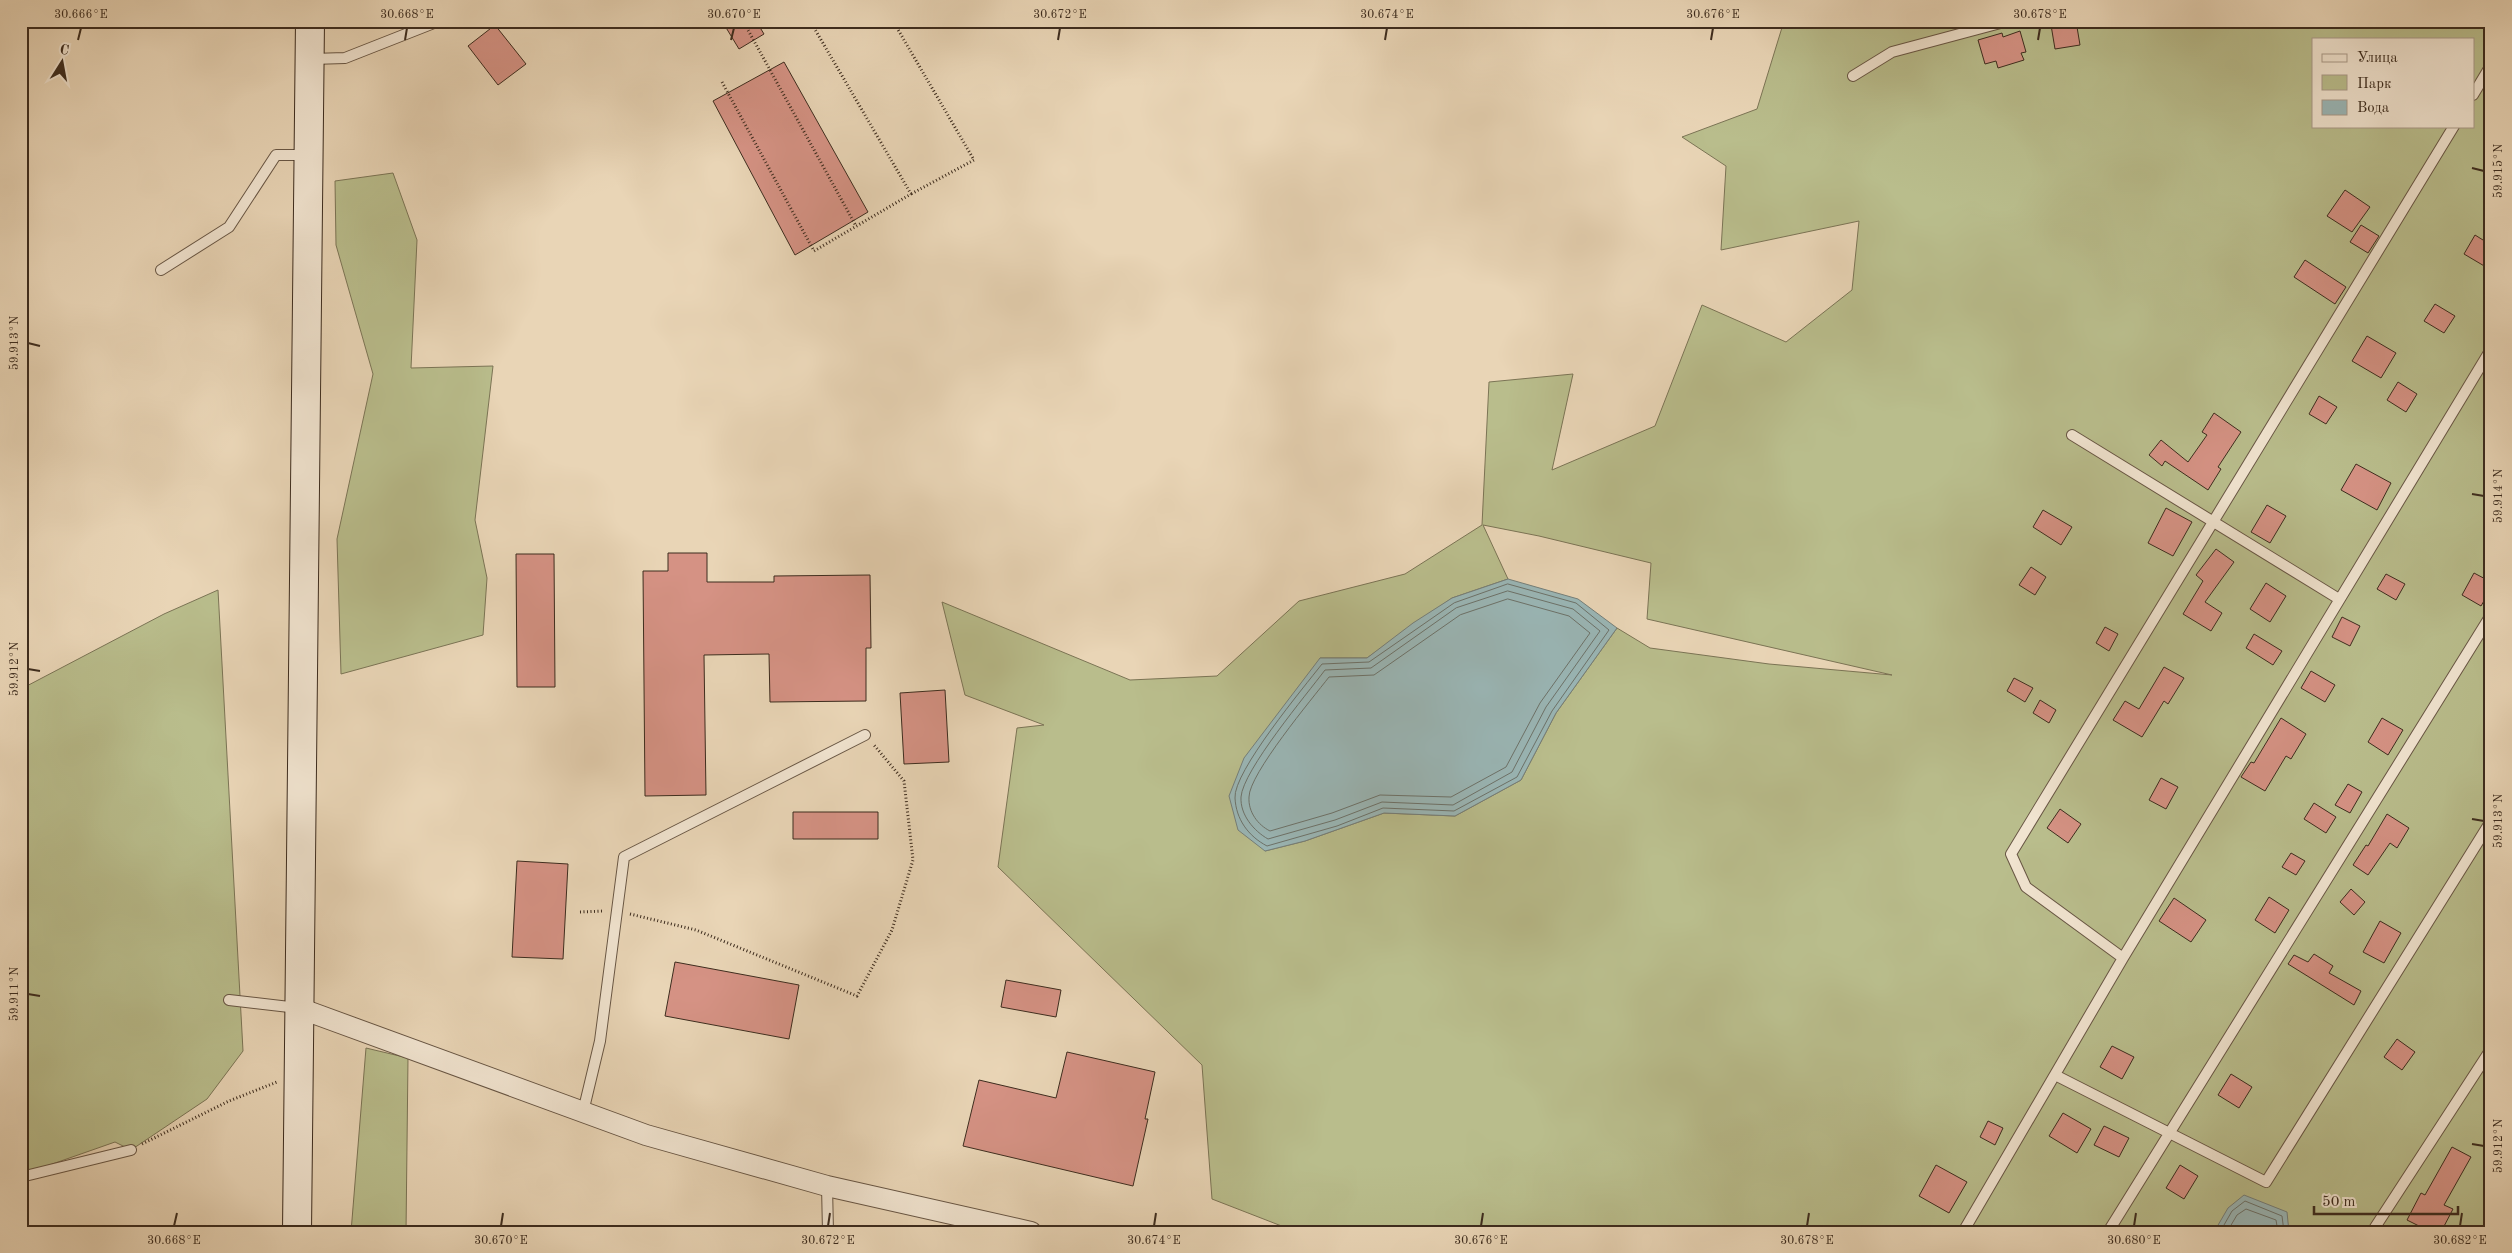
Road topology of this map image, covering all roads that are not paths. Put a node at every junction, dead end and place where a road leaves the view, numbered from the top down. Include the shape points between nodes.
1 (310, 21) edge
2 (439, 21) edge
3 (2008, 21) edge
4 (310, 59) junction
5 (2491, 65) edge
6 (1853, 76) dead end
7 (2474, 93) edge
8 (2453, 128) edge
9 (308, 155) junction
10 (161, 270) dead end
11 (2491, 349) edge
12 (2072, 435) dead end
13 (2214, 522) junction
14 (2340, 599) junction
15 (2491, 615) edge
16 (865, 734) road end
17 (2491, 821) edge
18 (2123, 958) junction
19 (229, 1000) dead end
20 (299, 1008) junction
21 (2491, 1049) edge
22 (2055, 1075) junction
23 (583, 1112) junction
24 (2168, 1132) junction
25 (131, 1150) road end
26 (21, 1177) edge
27 (827, 1186) junction
28 (297, 1232) edge
29 (828, 1232) edge
30 (1032, 1232) edge
31 (1963, 1232) edge
32 (2108, 1232) edge
33 (2372, 1232) edge

1 - 4 main road
2 - 4 lane via 345,58
3 - 6 lane via 1892,52
4 - 9 main road
5 - 7 lane
8 - 13 lane
9 - 10 lane via 276,155 229,227
9 - 20 main road
11 - 14 lane
12 - 13 lane
13 - 14 lane
13 - 18 lane via 2010,854 2026,887
14 - 18 lane
15 - 24 lane
16 - 23 lane via 624,857 600,1041
17 - 24 lane via 2266,1182
18 - 22 lane
19 - 20 lane
20 - 23 street
20 - 28 main road
21 - 33 lane
22 - 24 lane
22 - 31 lane
23 - 27 street via 646,1135
24 - 32 lane
25 - 26 lane
27 - 29 lane
27 - 30 street

